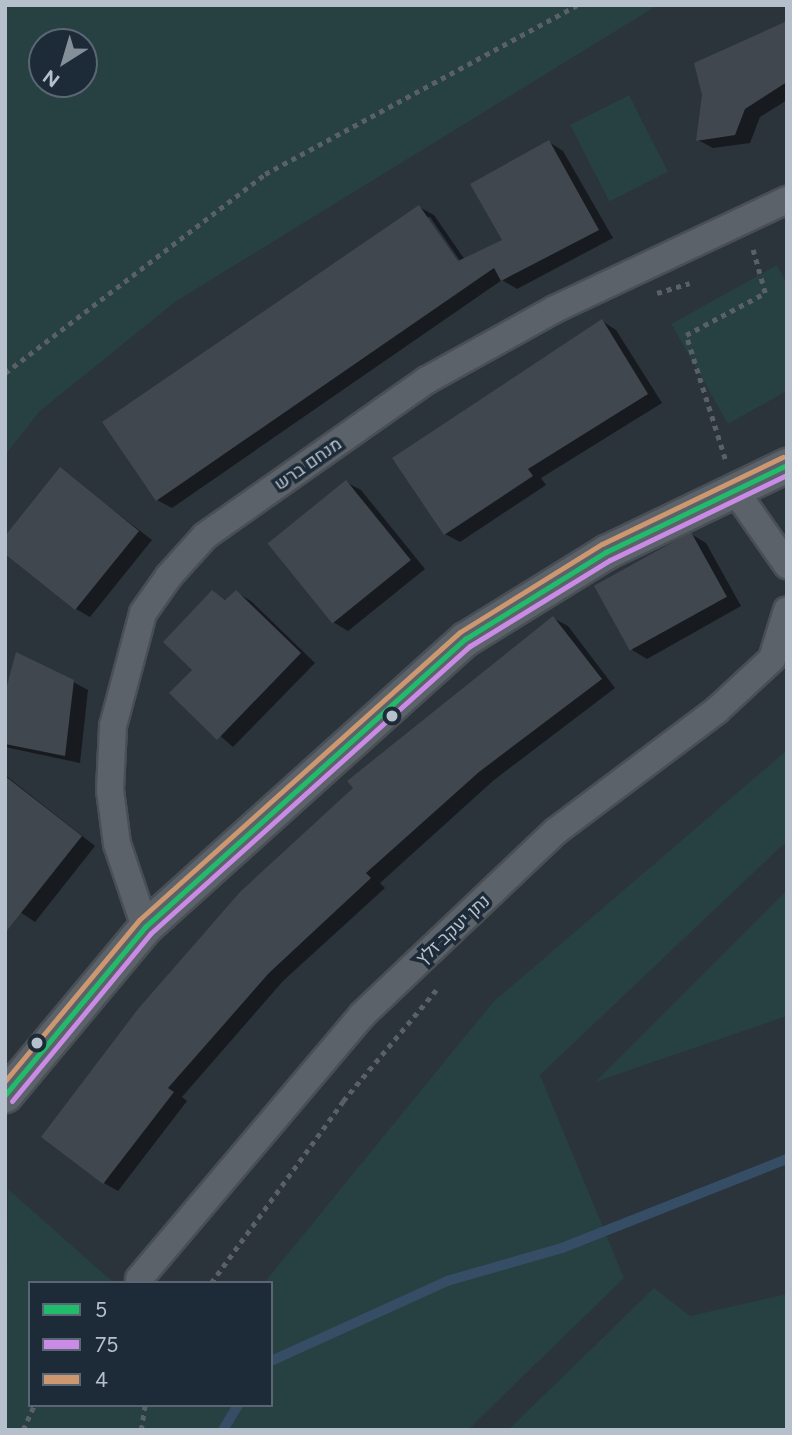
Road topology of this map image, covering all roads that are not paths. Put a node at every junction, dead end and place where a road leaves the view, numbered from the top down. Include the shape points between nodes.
1 (787, 200) edge
2 (787, 465) edge
3 (734, 489) junction
4 (787, 565) edge
5 (787, 610) edge
6 (145, 927) junction
7 (5, 1095) edge
8 (139, 1279) dead end

1 - 6 street, מנחם ברש via 555,309 428,380 205,536 169,576 144,613 113,726 110,790 117,844
2 - 3 street
3 - 4 street
3 - 6 street via 607,552 465,639
5 - 8 street, נתן יעקב זלץ via 772,659 717,710 556,831 362,1015
6 - 7 street

